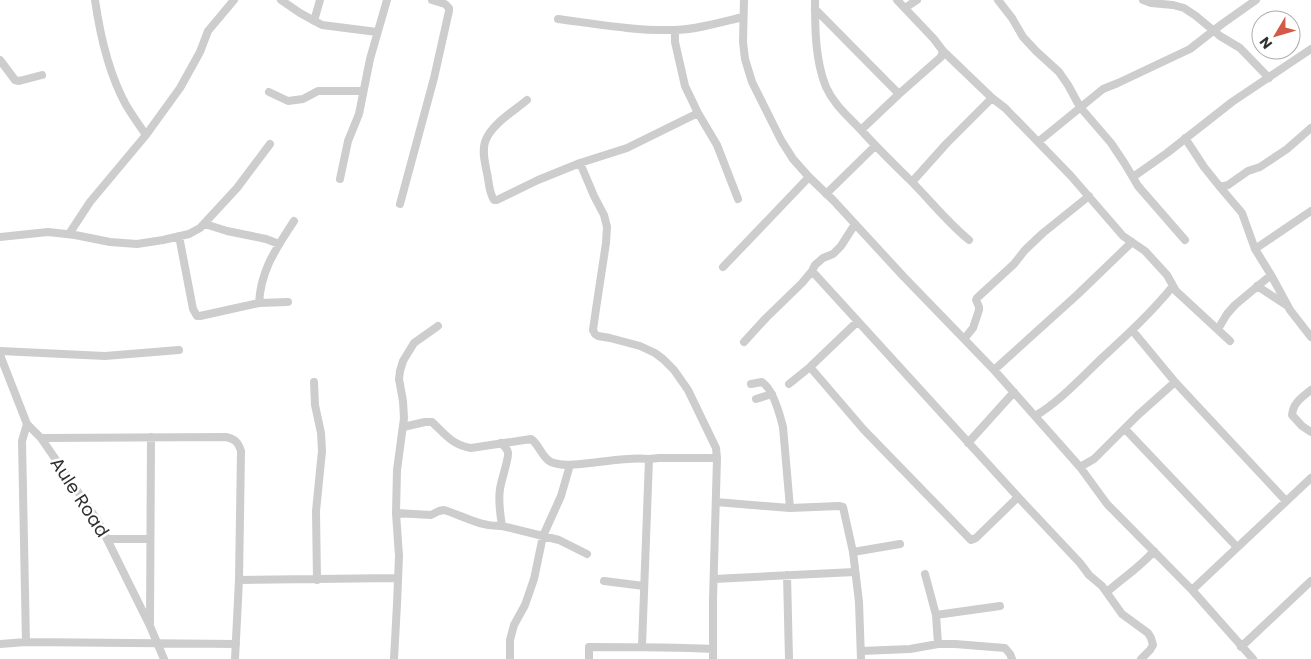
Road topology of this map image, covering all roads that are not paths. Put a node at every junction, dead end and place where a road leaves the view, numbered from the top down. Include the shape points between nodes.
1 (95, 0) edge
2 (234, 0) edge
3 (280, 0) edge
4 (320, 0) edge
5 (387, 0) edge
6 (432, 0) edge
7 (744, 0) edge
8 (815, 0) edge
9 (897, 0) edge
10 (917, 0) edge
11 (998, 0) edge
12 (1143, 0) edge
13 (1256, 0) edge
14 (906, 8) junction
15 (815, 9) junction
16 (743, 17) junction
17 (558, 19) dead end
18 (314, 22) junction
19 (675, 30) junction
20 (1214, 31) junction
21 (377, 32) junction
22 (1311, 50) edge
23 (942, 51) junction
24 (0, 60) edge
25 (42, 75) dead end
26 (1269, 78) junction
27 (363, 91) junction
28 (269, 92) dead end
29 (899, 94) junction
30 (992, 98) junction
31 (527, 100) dead end
32 (1080, 107) junction
33 (698, 113) junction
34 (1311, 128) edge
35 (861, 130) junction
36 (146, 134) junction
37 (1185, 138) junction
38 (1038, 142) junction
39 (270, 144) dead end
40 (875, 146) junction
41 (580, 163) junction
42 (808, 177) junction
43 (1134, 177) junction
44 (340, 179) dead end
45 (912, 182) junction
46 (1220, 187) junction
47 (826, 194) junction
48 (1089, 196) junction
49 (738, 199) dead end
50 (400, 204) dead end
51 (1311, 211) edge
52 (294, 221) dead end
53 (205, 224) junction
54 (855, 224) junction
55 (68, 234) junction
56 (179, 236) junction
57 (0, 237) edge
58 (969, 240) dead end
59 (1186, 240) dead end
60 (1132, 242) junction
61 (279, 244) junction
62 (1255, 249) junction
63 (723, 267) dead end
64 (812, 271) junction
65 (1271, 275) junction
66 (1173, 286) junction
67 (1257, 286) junction
68 (288, 302) dead end
69 (259, 303) junction
70 (1286, 305) junction
71 (857, 322) junction
72 (438, 326) dead end
73 (1218, 329) junction
74 (1132, 330) junction
75 (1311, 337) edge
76 (964, 339) junction
77 (1230, 341) dead end
78 (744, 342) dead end
79 (179, 350) dead end
80 (0, 353) edge
81 (810, 367) junction
82 (994, 370) junction
83 (314, 382) dead end
84 (1175, 382) junction
85 (751, 384) dead end
86 (789, 384) dead end
87 (1311, 390) edge
88 (1014, 392) junction
89 (772, 394) junction
90 (756, 399) dead end
91 (1035, 416) junction
92 (26, 424) junction
93 (403, 428) junction
94 (1125, 429) junction
95 (1311, 432) edge
96 (151, 437) junction
97 (41, 438) junction
98 (501, 443) junction
99 (968, 443) junction
100 (717, 458) junction
101 (649, 459) junction
102 (570, 465) junction
103 (1080, 467) junction
104 (1311, 478) edge
105 (1018, 498) junction
106 (1286, 501) junction
107 (716, 502) junction
108 (790, 508) junction
109 (396, 513) junction
110 (502, 526) junction
111 (543, 536) junction
112 (108, 539) junction
113 (150, 539) junction
114 (900, 544) dead end
115 (1236, 547) junction
116 (1154, 550) junction
117 (853, 552) junction
118 (586, 554) dead end
119 (855, 572) junction
120 (925, 574) dead end
121 (787, 575) junction
122 (397, 578) junction
123 (714, 579) junction
124 (238, 580) junction
125 (317, 580) junction
126 (604, 581) dead end
127 (1311, 581) edge
128 (644, 586) junction
129 (1192, 590) junction
130 (1107, 592) junction
131 (1000, 606) dead end
132 (936, 615) junction
133 (150, 626) junction
134 (26, 642) junction
135 (158, 643) junction
136 (0, 644) edge
137 (236, 644) junction
138 (938, 644) junction
139 (642, 646) junction
140 (1242, 647) junction
141 (713, 649) junction
142 (861, 655) edge
143 (164, 659) edge
144 (235, 659) edge
145 (394, 659) edge
146 (510, 659) edge
147 (589, 659) edge
148 (713, 659) edge
149 (789, 659) edge
150 (1012, 659) edge
151 (1141, 659) edge
152 (1253, 659) edge

1 - 36 street via 113,76 126,106
2 - 36 street via 210,27 180,88
3 - 18 street
4 - 18 street
5 - 21 street
6 - 50 street via 445,4 449,11
7 - 16 street
8 - 15 street
9 - 14 street
10 - 14 street
11 - 32 street via 1023,37 1059,72
12 - 20 street via 1184,8
13 - 20 street
14 - 23 street
15 - 29 street
15 - 35 street via 818,59 825,85 838,106
16 - 19 street
16 - 42 street via 745,59 752,82 781,140
17 - 19 street
18 - 21 street
19 - 33 street via 684,86
20 - 26 street via 1240,48
20 - 32 street via 1190,49 1103,89
21 - 27 street
22 - 26 street
23 - 29 street via 941,57
23 - 30 street
24 - 25 street via 15,80
26 - 37 street
27 - 28 street via 318,91 296,101 281,99
27 - 44 street
29 - 35 street
30 - 38 street
30 - 45 street
31 - 41 street via 493,128 485,142 484,161 492,198 497,200
32 - 38 street
32 - 43 street via 1111,143
33 - 41 street via 627,148
33 - 49 street via 717,145
34 - 46 street via 1263,165
35 - 40 street
36 - 55 street
37 - 43 street
37 - 46 street
38 - 48 street
39 - 53 street
40 - 45 street
40 - 47 street
41 - 100 street via 607,227 593,330 598,336 655,353 674,370 712,438
42 - 47 street
42 - 63 street
43 - 59 street via 1138,186
45 - 58 street
46 - 62 street via 1242,213
47 - 54 street
48 - 60 street via 1117,230
48 - 76 street via 1043,233 977,298 979,309 975,325
51 - 62 street
52 - 61 street
53 - 56 street
53 - 61 street
54 - 64 street via 841,246 823,258
54 - 76 street
55 - 56 street via 137,244
55 - 57 street via 48,232
56 - 69 street via 197,316
60 - 66 street via 1145,251
60 - 82 street
61 - 69 street via 267,264
62 - 65 street
64 - 71 street
64 - 78 street
65 - 67 street
65 - 70 street
66 - 73 street
66 - 74 street
67 - 70 street
67 - 73 street via 1230,310
68 - 69 street
70 - 75 street
71 - 81 street
71 - 99 street
72 - 93 street via 414,343 403,360 399,378
73 - 77 street
74 - 84 street
74 - 91 street via 1064,394
76 - 82 street
79 - 80 street via 110,356
80 - 92 street, Aule Road
81 - 86 street
81 - 105 street via 864,430 971,540
82 - 88 street
83 - 125 street via 322,451 316,510
84 - 94 street
84 - 106 street
85 - 89 street via 762,382
87 - 95 street via 1296,403 1292,415
88 - 91 street
88 - 99 street
89 - 90 street
89 - 108 street via 783,427
91 - 103 street
92 - 97 street, Aule Road
92 - 134 street via 22,442
93 - 98 street via 430,422 449,440 464,447
93 - 109 street via 397,470
94 - 103 street via 1094,459
94 - 115 street
96 - 97 street
96 - 113 street
96 - 124 street via 226,437 237,442 241,451
97 - 112 street, Aule Road
98 - 102 street via 531,439 548,460
98 - 110 street via 509,455 500,489
99 - 105 street
100 - 101 street
100 - 107 street
101 - 102 street
101 - 128 street
102 - 111 street via 561,496
103 - 116 street via 1107,504
104 - 106 street
105 - 130 street
106 - 115 street
107 - 108 street
107 - 123 street
108 - 117 street via 842,507
109 - 110 street via 430,515 444,510 475,522
109 - 122 street
110 - 111 street
111 - 118 street via 564,542
111 - 146 street via 534,579 514,625
112 - 113 street
112 - 133 street, Aule Road
113 - 133 street
114 - 117 street
115 - 129 street
116 - 129 street
116 - 130 street via 1139,567
117 - 119 street
119 - 121 street
119 - 142 street
120 - 132 street
121 - 123 street
121 - 149 street
122 - 125 street
122 - 145 street
123 - 141 street
124 - 125 street
124 - 137 street
126 - 128 street
127 - 140 street
128 - 139 street
129 - 140 street
130 - 151 street via 1122,614 1151,638 1153,645
131 - 132 street
132 - 138 street
133 - 135 street, Aule Road
134 - 135 street
134 - 136 street
135 - 137 street
135 - 143 street, Aule Road
137 - 144 street
138 - 142 street
138 - 150 street via 1005,648
139 - 141 street
139 - 147 street via 589,647
140 - 152 street
141 - 148 street

